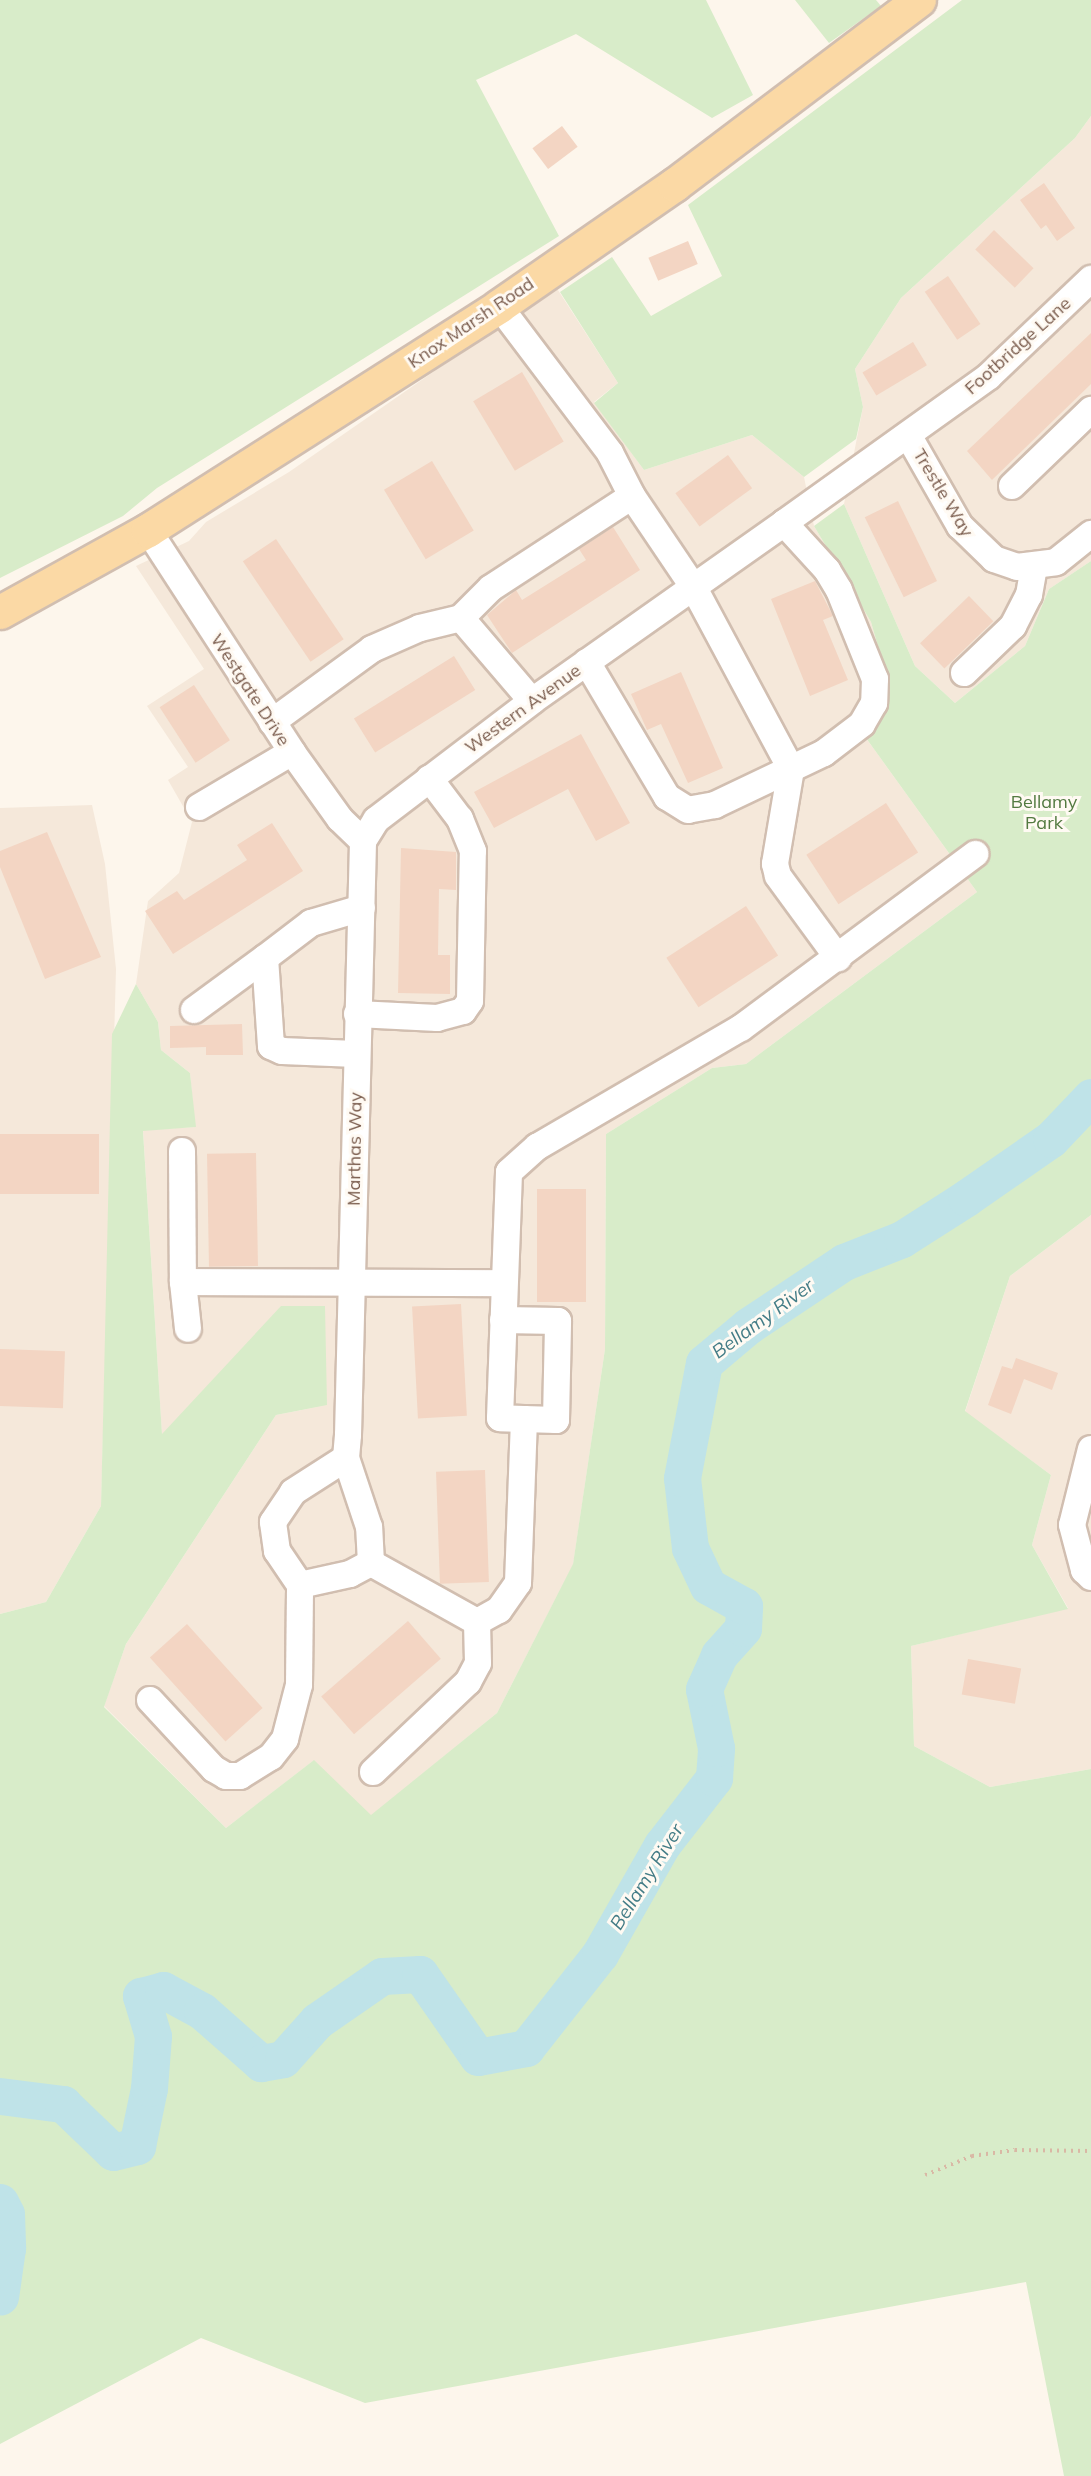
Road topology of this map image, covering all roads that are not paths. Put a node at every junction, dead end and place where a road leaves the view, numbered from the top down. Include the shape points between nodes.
1 (903, 5) edge
2 (1091, 279) edge
3 (499, 306) junction
4 (1091, 410) edge
5 (908, 435) junction
6 (1012, 486) dead end
7 (632, 496) junction
8 (784, 523) junction
9 (148, 530) junction
10 (1091, 534) edge
11 (1034, 567) junction
12 (694, 588) junction
13 (0, 612) edge
14 (461, 618) junction
15 (587, 662) junction
16 (964, 673) dead end
17 (532, 701) junction
18 (272, 722) junction
19 (292, 752) junction
20 (791, 769) junction
21 (429, 778) junction
22 (199, 807) dead end
23 (363, 841) junction
24 (975, 854) dead end
25 (362, 908) junction
26 (265, 958) junction
27 (838, 958) junction
28 (194, 1010) dead end
29 (357, 1014) junction
30 (356, 1054) junction
31 (182, 1151) dead end
32 (183, 1282) junction
33 (504, 1283) junction
34 (354, 1284) junction
35 (503, 1320) junction
36 (188, 1329) dead end
37 (524, 1419) junction
38 (1091, 1449) edge
39 (346, 1458) junction
40 (371, 1563) junction
41 (1091, 1577) edge
42 (300, 1585) junction
43 (477, 1622) junction
44 (150, 1700) dead end
45 (373, 1772) dead end

1 - 3 main road, Knox Marsh Road via 674,185
2 - 5 street, Footbridge Lane via 989,376
3 - 7 street via 610,453
3 - 9 main road, Knox Marsh Road
4 - 6 street
5 - 8 street, Footbridge Lane
5 - 11 street, Trestle Way via 975,545 994,559
7 - 12 street
7 - 14 street via 491,588
8 - 12 street, Western Avenue
8 - 20 street via 839,590 875,679 874,703 862,724 824,753
9 - 13 main road, Knox Marsh Road
9 - 18 street, Westgate Drive
10 - 11 street via 1056,562
11 - 16 street via 1030,595 1013,626
12 - 15 street, Western Avenue
12 - 20 street
14 - 17 street
14 - 18 street via 421,628 372,649
15 - 17 street, Western Avenue
15 - 20 street via 667,797 677,806 701,810
17 - 21 street, Western Avenue
18 - 19 street, Westgate Drive
19 - 22 street
19 - 23 street, Westgate Drive via 340,819
20 - 27 street via 775,864 778,876
21 - 23 street, Western Avenue via 394,802
21 - 29 street via 460,820 473,851 470,1001 463,1011 445,1017
23 - 25 street, Marthas Way
24 - 27 street
25 - 26 street via 311,923
25 - 29 street, Marthas Way
26 - 28 street
26 - 30 street via 271,1046
27 - 33 street via 741,1028 519,1160 509,1172 505,1188
29 - 30 street, Marthas Way
30 - 34 street, Marthas Way
31 - 32 street
32 - 34 street
32 - 36 street
33 - 34 street
33 - 35 street
34 - 39 street, Marthas Way
35 - 37 street via 500,1418
35 - 37 street via 558,1321 556,1420
37 - 43 street via 518,1583 499,1610
38 - 41 street via 1072,1525 1084,1570
39 - 40 street, Marthas Way via 369,1527
39 - 42 street via 293,1492 273,1522 277,1551
40 - 42 street via 350,1574
40 - 43 street
42 - 44 street via 301,1661 296,1705 285,1739 271,1757 240,1776 226,1776 214,1769
43 - 45 street via 478,1663 468,1682

